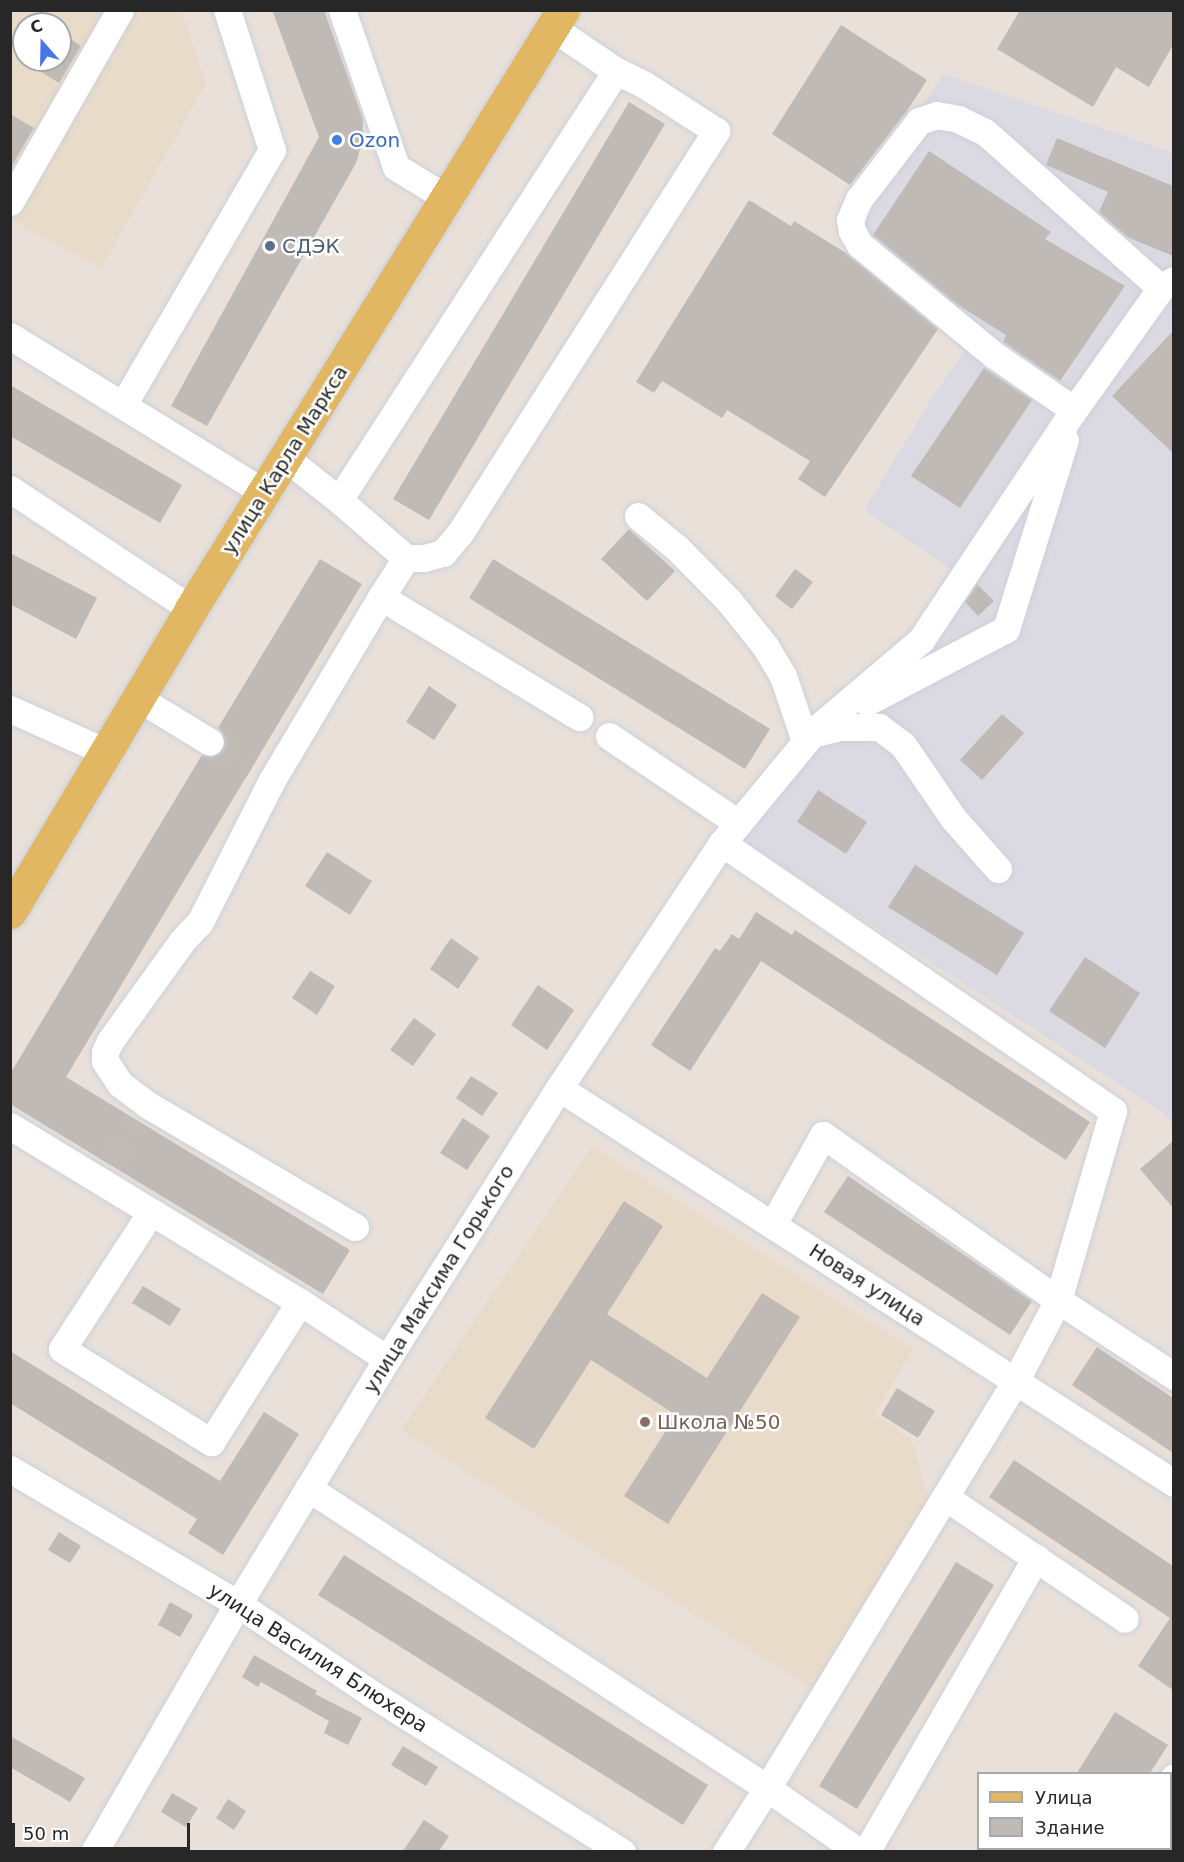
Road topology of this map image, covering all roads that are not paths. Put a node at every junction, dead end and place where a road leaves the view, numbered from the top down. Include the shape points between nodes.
1 (120, 10) edge
2 (227, 10) edge
3 (342, 10) edge
4 (558, 19) edge
5 (616, 71) junction
6 (447, 198) junction
7 (10, 202) edge
8 (1167, 284) edge
9 (10, 336) edge
10 (123, 405) junction
11 (1074, 410) junction
12 (286, 459) junction
13 (10, 489) edge
14 (265, 493) junction
15 (339, 500) junction
16 (638, 516) dead end
17 (406, 558) junction
18 (381, 597) junction
19 (191, 609) junction
20 (138, 698) junction
21 (11, 711) edge
22 (579, 717) dead end
23 (609, 735) dead end
24 (810, 735) junction
25 (210, 741) tunnel mouth
26 (106, 752) junction
27 (730, 833) junction
28 (998, 869) dead end
29 (10, 912) edge
30 (559, 1088) junction
31 (10, 1126) edge
32 (151, 1212) junction
33 (773, 1224) junction
34 (355, 1227) dead end
35 (1058, 1300) junction
36 (300, 1302) junction
37 (387, 1359) junction
38 (1173, 1376) edge
39 (1015, 1382) junction
40 (10, 1469) edge
41 (1173, 1483) edge
42 (308, 1488) junction
43 (945, 1497) junction
44 (1036, 1557) junction
45 (238, 1604) junction
46 (1125, 1619) dead end
47 (767, 1788) junction
48 (94, 1851) edge
49 (622, 1851) edge
50 (726, 1851) edge
51 (859, 1851) edge
52 (866, 1851) edge

1 - 7 street
2 - 10 street via 272,150
3 - 6 street via 396,167
4 - 5 street
4 - 6 main road, улица Карла Маркса
5 - 15 street
5 - 17 street via 716,131 460,533 443,553
6 - 12 main road, улица Карла Маркса
8 - 11 street
8 - 11 street via 985,132 958,119 936,115 919,121 859,199 850,220 860,244 994,355
9 - 10 street
10 - 14 street
11 - 24 street via 921,640
11 - 24 street via 1006,629
12 - 14 main road, улица Карла Маркса
12 - 15 street
13 - 19 street
14 - 19 main road, улица Карла Маркса
15 - 17 street
16 - 24 street via 677,548 729,601 765,646
17 - 18 street
18 - 22 street
18 - 34 street via 262,774 200,922 168,960 105,1052 105,1061 143,1113
19 - 20 main road, улица Карла Маркса
20 - 25 street
20 - 26 main road, улица Карла Маркса
21 - 26 street
23 - 27 street
24 - 27 street, улица Максима Горького
24 - 28 street via 840,727 879,727 903,745 953,818
26 - 29 main road, улица Карла Маркса
27 - 30 street, улица Максима Горького
27 - 35 street via 1113,1111
30 - 33 street, Новая улица
30 - 37 street, улица Максима Горького
31 - 32 street via 106,1173
32 - 36 street
32 - 36 street via 62,1349 211,1442
33 - 35 street via 823,1135
33 - 39 street, Новая улица
35 - 38 street
35 - 39 street
36 - 37 street
37 - 42 street, улица Максима Горького
39 - 41 street, Новая улица
39 - 43 street
40 - 45 street, улица Василия Блюхера
42 - 45 street, улица Максима Горького
42 - 47 street
43 - 44 street
43 - 47 street
44 - 46 street
44 - 52 street
45 - 48 street, улица Максима Горького
45 - 49 street, улица Василия Блюхера via 372,1694
47 - 50 street
47 - 51 street

